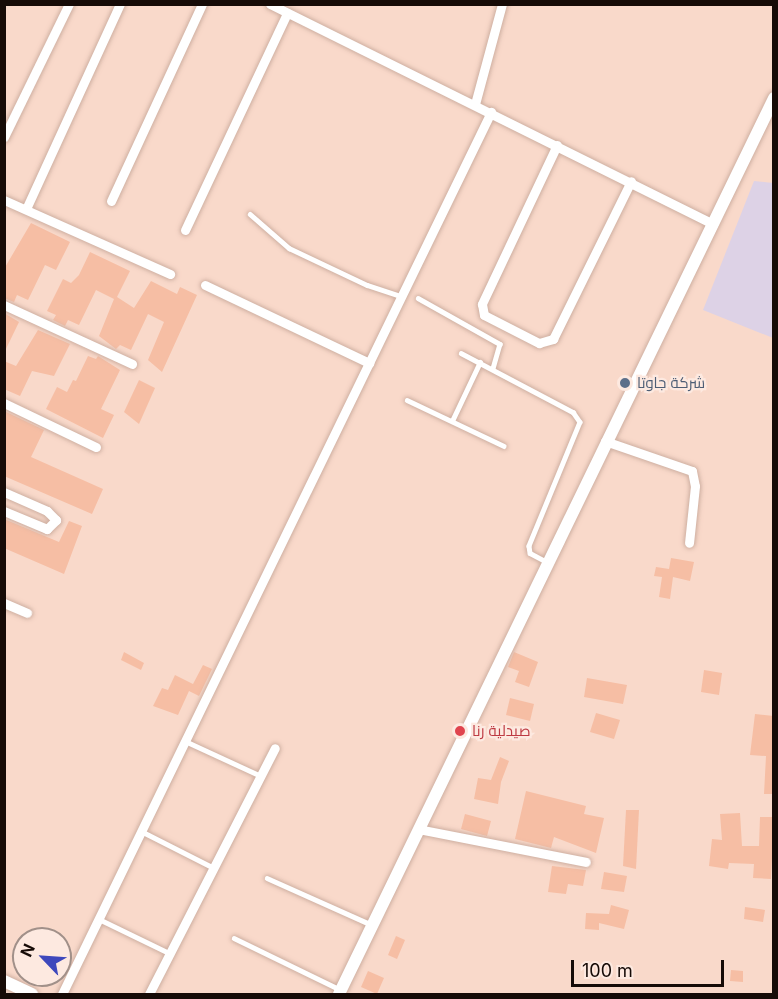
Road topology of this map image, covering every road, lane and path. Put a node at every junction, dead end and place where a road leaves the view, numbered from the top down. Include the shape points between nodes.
1 (69, 4) edge
2 (120, 4) edge
3 (202, 4) edge
4 (270, 4) edge
5 (502, 4) edge
6 (287, 13) junction
7 (774, 98) edge
8 (475, 104) junction
9 (491, 112) junction
10 (4, 137) edge
11 (557, 145) junction
12 (631, 181) junction
13 (4, 200) edge
14 (111, 201) dead end
15 (26, 209) junction
16 (250, 214) dead end
17 (712, 224) junction
18 (185, 230) dead end
19 (170, 274) dead end
20 (205, 285) dead end
21 (401, 296) junction
22 (418, 298) dead end
23 (4, 305) edge
24 (461, 353) dead end
25 (480, 362) junction
26 (369, 363) junction
27 (132, 364) dead end
28 (493, 368) junction
29 (407, 400) dead end
30 (4, 403) edge
31 (452, 421) junction
32 (605, 441) junction
33 (504, 446) dead end
34 (96, 447) dead end
35 (4, 492) edge
36 (4, 511) edge
37 (689, 543) dead end
38 (547, 562) junction
39 (4, 603) edge
40 (27, 613) dead end
41 (185, 741) junction
42 (275, 748) dead end
43 (261, 776) junction
44 (418, 829) junction
45 (141, 831) junction
46 (586, 862) dead end
47 (214, 868) junction
48 (267, 878) dead end
49 (99, 919) junction
50 (372, 925) junction
51 (234, 938) dead end
52 (170, 953) junction
53 (4, 981) edge
54 (340, 992) edge
55 (32, 994) edge
56 (62, 994) edge
57 (149, 994) edge

1 - 10 street
2 - 15 street
3 - 14 street
4 - 6 street
5 - 8 street
6 - 8 street
6 - 18 street
7 - 17 street
8 - 9 street
9 - 11 street
9 - 21 street
11 - 12 street
11 - 12 street via 482,304 484,315 539,343 554,339
12 - 17 street
13 - 15 street
15 - 19 street
16 - 21 lane via 289,248 367,285
17 - 32 street
20 - 26 street
21 - 26 street
22 - 28 lane via 500,345
23 - 27 street
24 - 25 lane
25 - 28 lane
25 - 31 lane
26 - 41 street
28 - 38 lane via 573,412 580,422 529,546 530,553
29 - 31 lane
30 - 34 street
31 - 33 lane
32 - 37 street via 692,471 695,486
32 - 38 street
35 - 36 street via 47,511 56,520 48,530
38 - 44 street
39 - 40 street
41 - 43 lane
41 - 45 street
42 - 43 street
43 - 47 street
44 - 46 street
44 - 50 street
45 - 47 lane
45 - 49 street
47 - 52 street
48 - 50 lane
49 - 52 lane
49 - 56 street
50 - 54 street
51 - 54 lane
52 - 57 street
53 - 55 street

